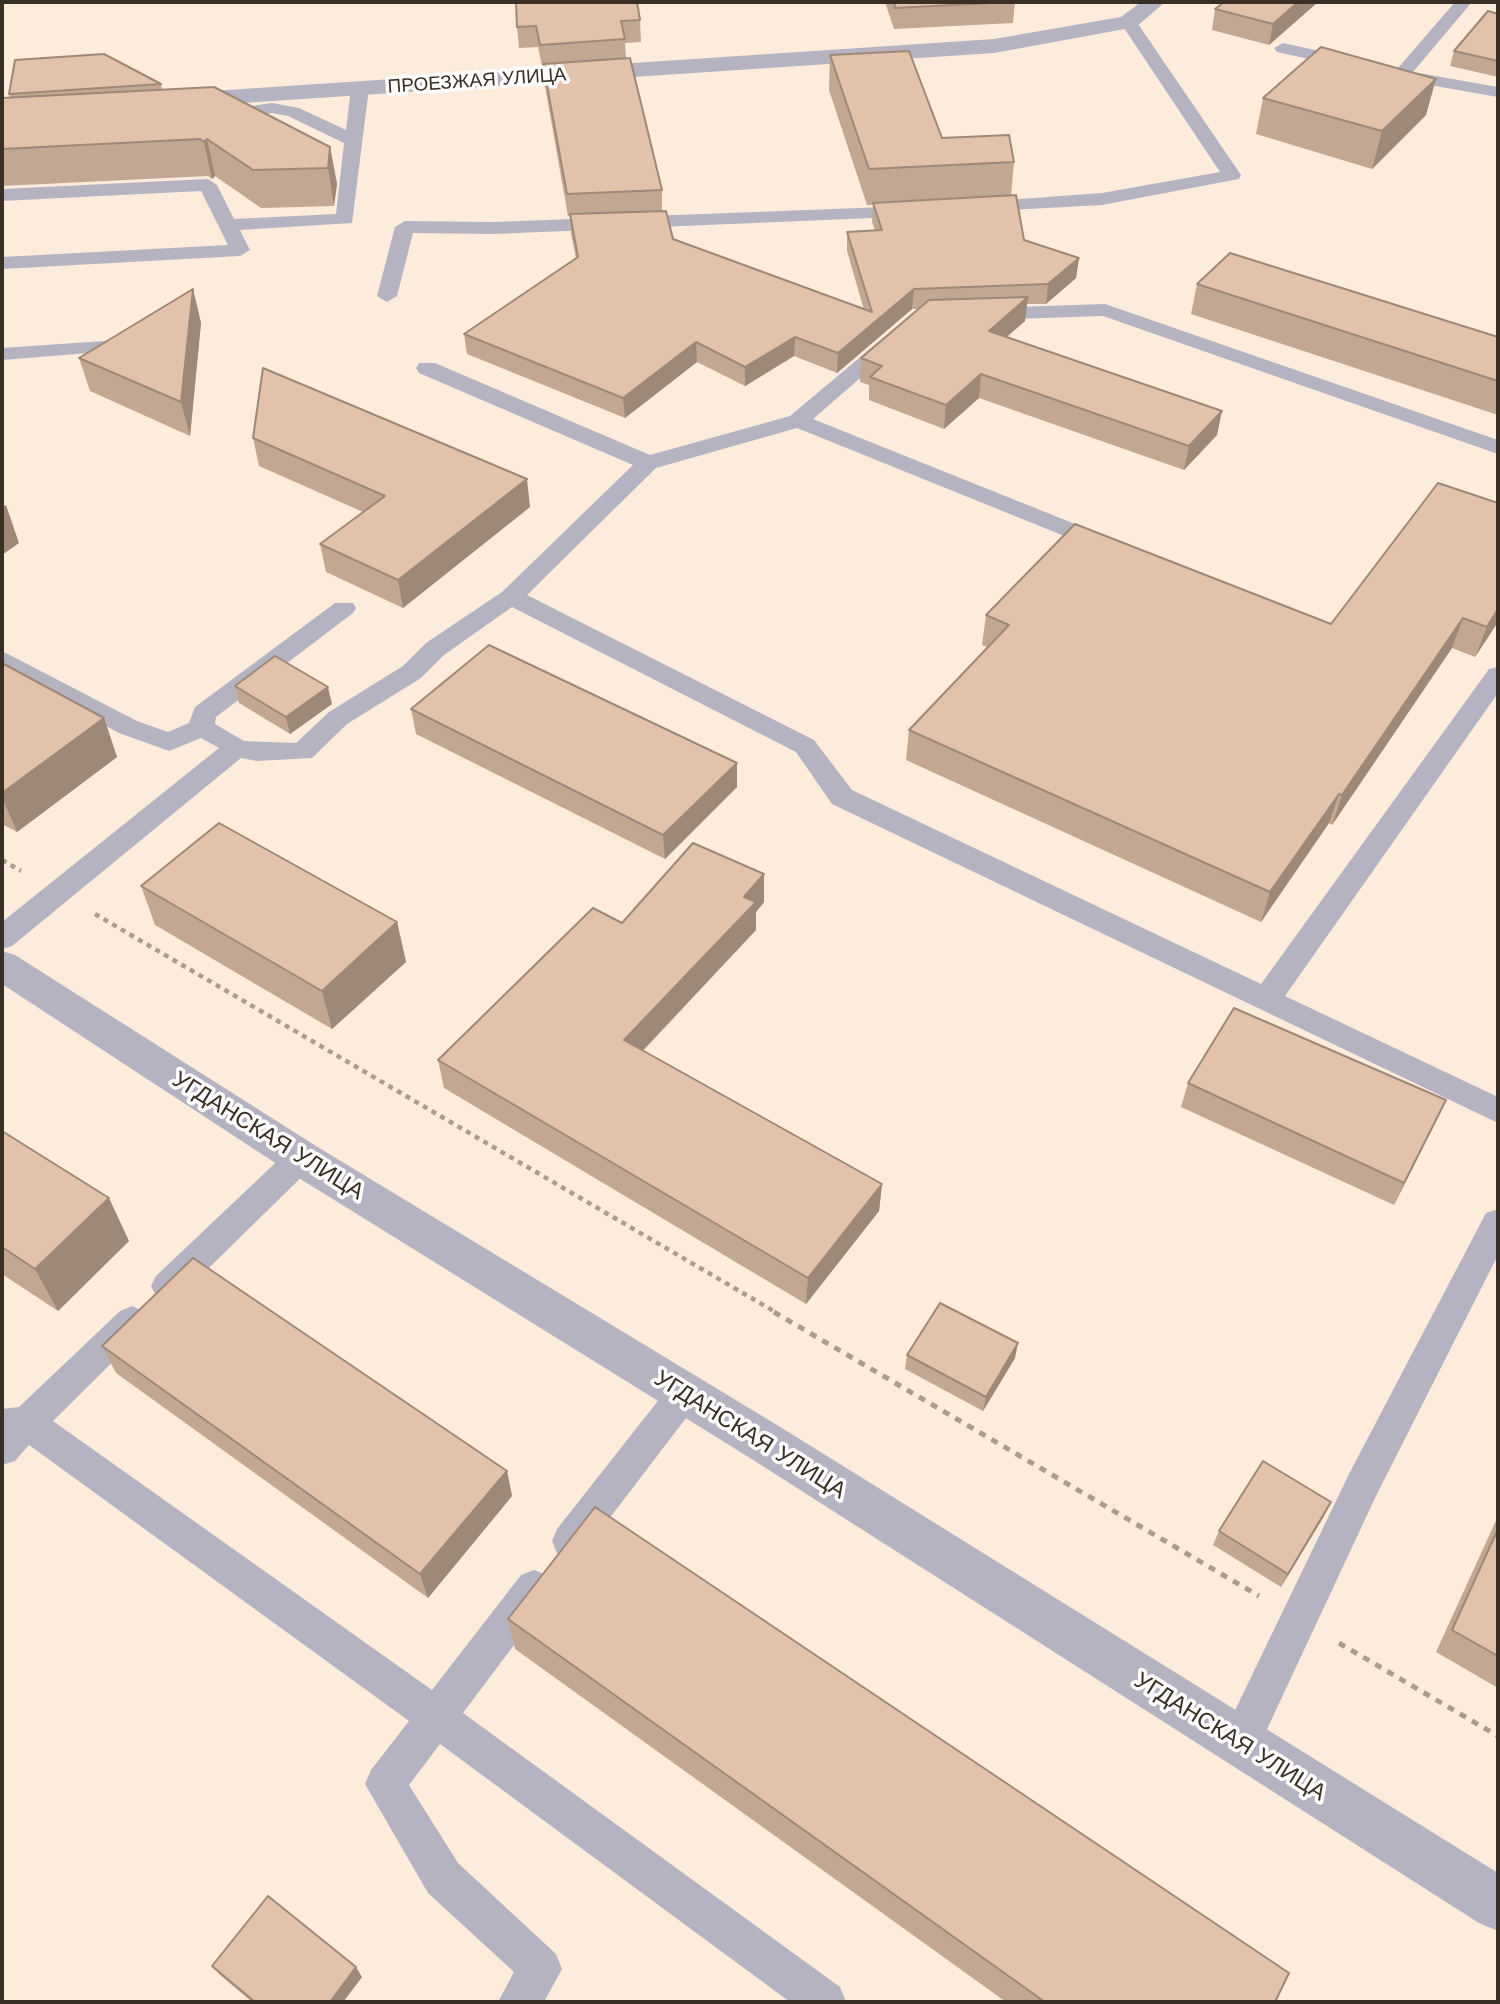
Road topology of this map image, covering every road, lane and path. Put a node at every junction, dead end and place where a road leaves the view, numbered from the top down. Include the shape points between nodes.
1 (1154, 2) edge
2 (1464, 2) edge
3 (1128, 22) junction
4 (1283, 48) edge
5 (1362, 66) edge
6 (360, 88) junction
7 (1498, 92) edge
8 (153, 102) edge
9 (178, 118) edge
10 (354, 141) junction
11 (2, 195) edge
12 (960, 210) edge
13 (933, 211) edge
14 (228, 225) junction
15 (2, 263) edge
16 (387, 296) dead end
17 (960, 314) edge
18 (911, 324) edge
19 (119, 346) edge
20 (2, 354) edge
21 (427, 368) dead end
22 (798, 421) junction
23 (1498, 447) edge
24 (648, 463) junction
25 (1130, 555) edge
26 (511, 597) junction
27 (344, 608) dead end
28 (2, 659) edge
29 (1498, 675) edge
30 (201, 727) junction
31 (236, 748) junction
32 (2, 860) edge
33 (59, 893) junction
34 (2, 938) edge
35 (2, 965) edge
36 (1266, 1000) junction
37 (1498, 1111) edge
38 (301, 1157) junction
39 (1498, 1223) edge
40 (684, 1394) junction
41 (10, 1432) edge
42 (1297, 1618) junction
43 (435, 1716) junction
44 (1498, 1736) edge
45 (1240, 1743) junction
46 (1498, 1904) edge
47 (519, 2002) edge
48 (825, 2002) edge

1 - 3 street, ПРОЕЗЖАЯ УЛИЦА
2 - 7 lane via 1394,74
3 - 6 street, ПРОЕЗЖАЯ УЛИЦА via 995,46
3 - 12 lane via 1232,175 1102,199
4 - 5 lane
6 - 8 street, ПРОЕЗЖАЯ УЛИЦА
6 - 10 lane
9 - 10 lane via 272,108 293,112
10 - 14 lane via 345,219
11 - 14 lane via 208,185
13 - 16 lane via 494,228 405,227
14 - 15 lane via 240,250
17 - 23 lane via 1105,310
18 - 22 lane
19 - 20 lane
21 - 24 lane
22 - 24 lane
22 - 25 lane
24 - 26 lane
26 - 31 lane via 436,649 412,672 338,718 303,752
26 - 36 lane via 805,746 842,797
27 - 30 lane via 204,713
28 - 30 lane via 128,727 169,742
29 - 36 lane
30 - 31 lane
31 - 33 lane
32 - 33 path
33 - 34 lane
33 - 42 path
35 - 38 street, УГДАНСКАЯ УЛИЦА
36 - 37 lane
38 - 40 street, УГДАНСКАЯ УЛИЦА
38 - 41 lane
39 - 42 lane
40 - 43 lane
40 - 45 street, УГДАНСКАЯ УЛИЦА
41 - 43 lane
42 - 44 path
42 - 45 lane
43 - 47 lane via 385,1784 443,1878 541,1969
43 - 48 lane
45 - 46 street, УГДАНСКАЯ УЛИЦА

